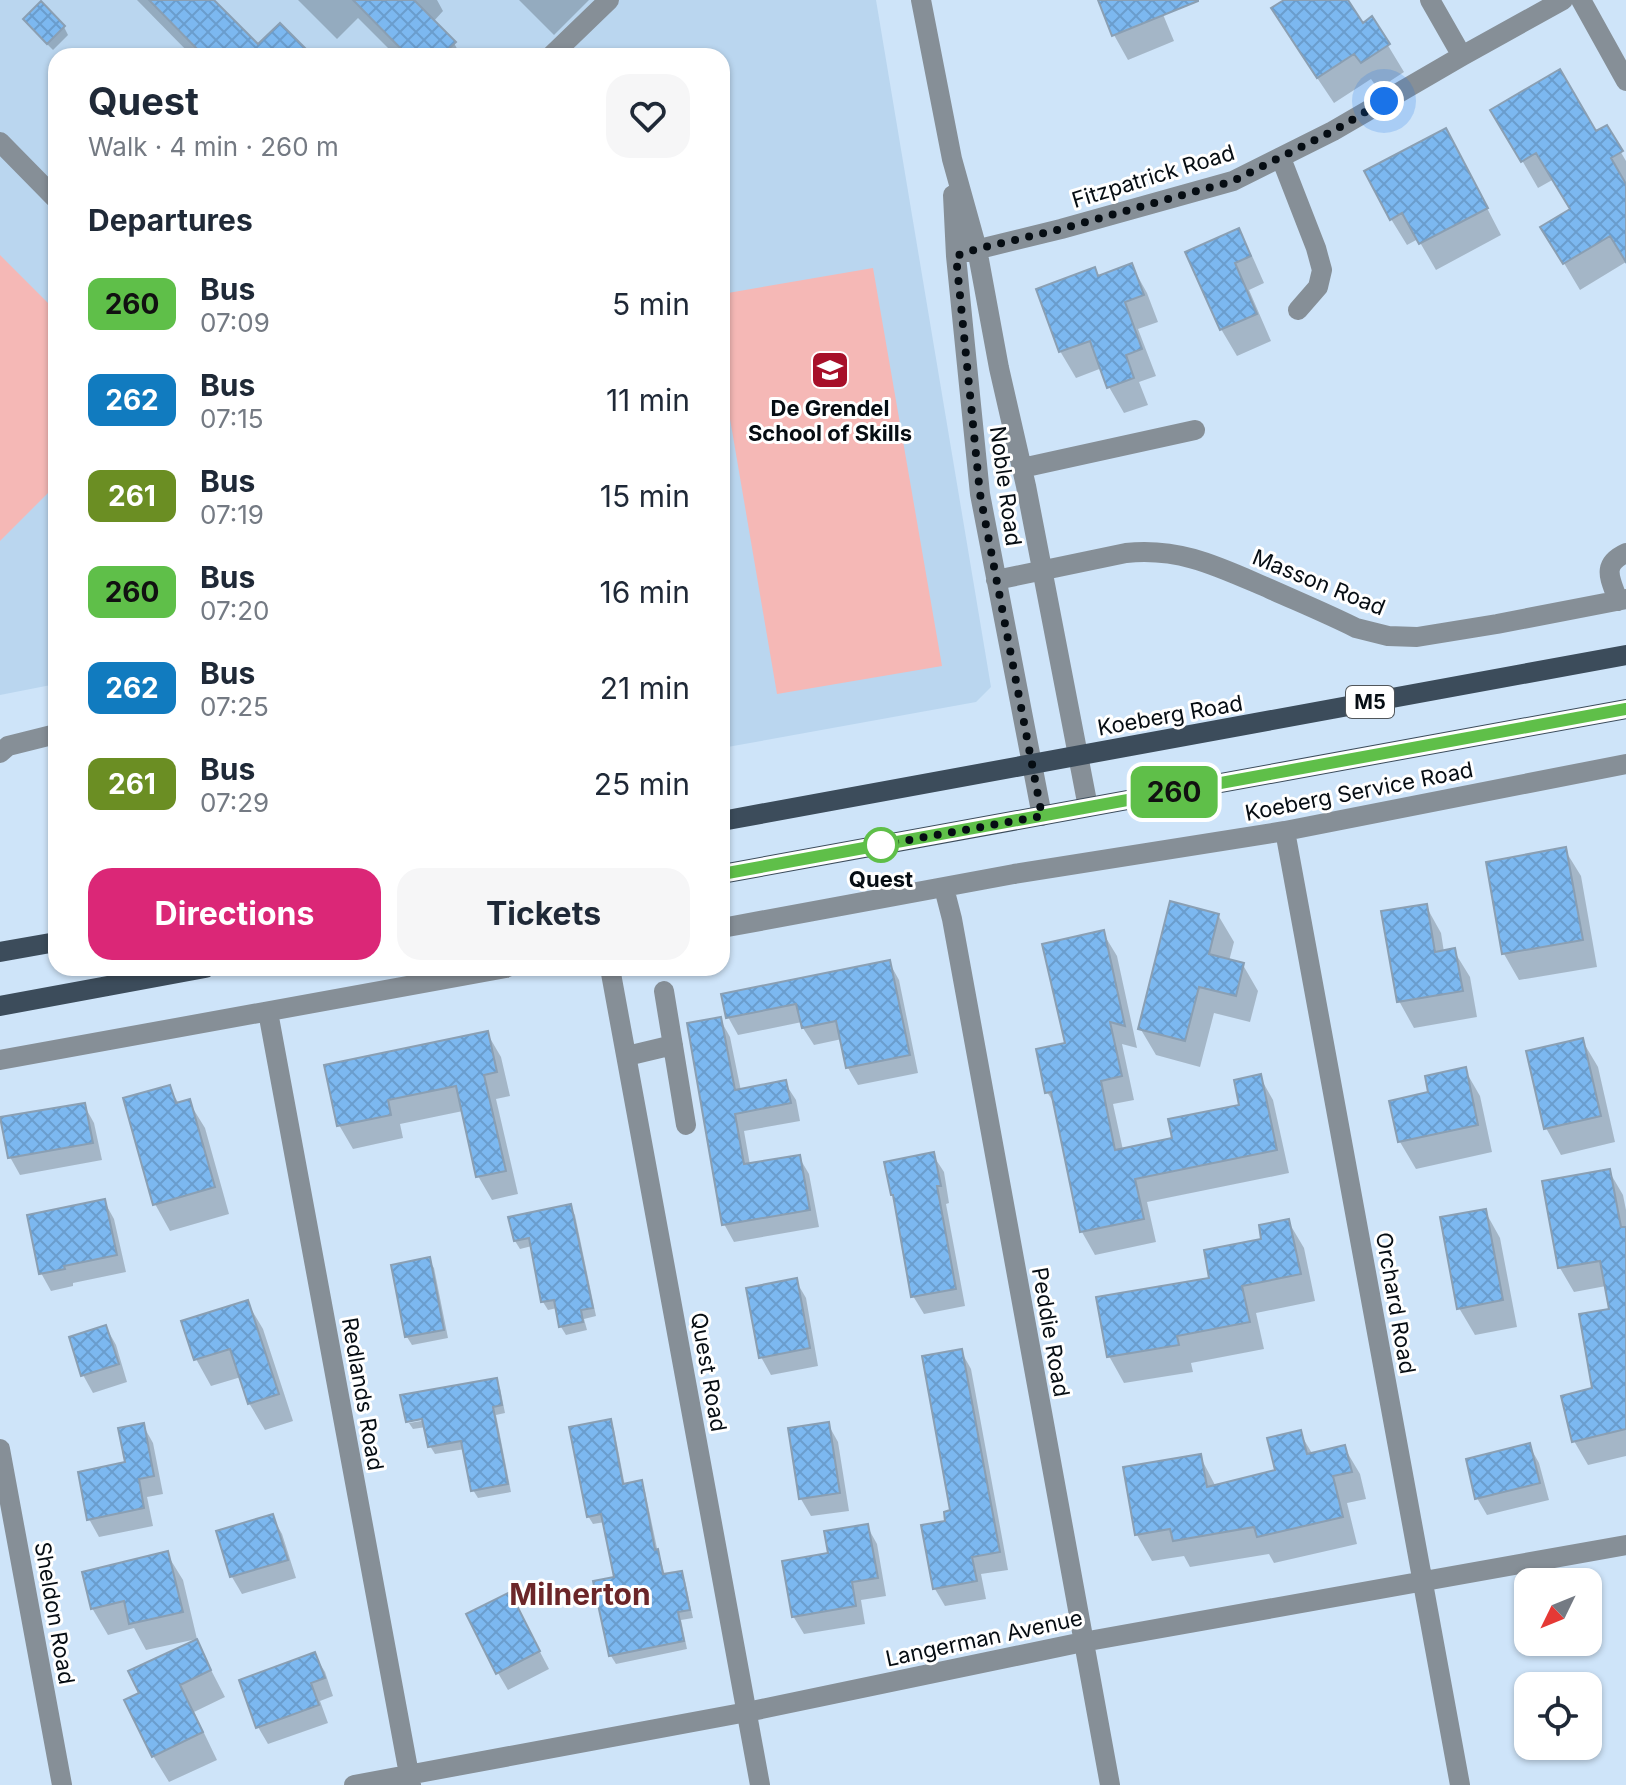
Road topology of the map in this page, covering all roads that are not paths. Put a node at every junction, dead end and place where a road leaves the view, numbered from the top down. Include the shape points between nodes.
1 (609, 0) edge
2 (921, 0) edge
3 (1430, 0) edge
4 (1563, 0) edge
5 (1581, 0) edge
6 (559, 48) edge
7 (1462, 56) junction
8 (1626, 81) edge
9 (0, 142) edge
10 (1281, 158) junction
11 (952, 159) junction
12 (48, 191) edge
13 (977, 249) junction
14 (956, 256) junction
15 (1298, 310) dead end
16 (1195, 430) dead end
17 (1022, 468) junction
18 (1626, 553) edge
19 (1043, 570) junction
20 (996, 580) junction
21 (1622, 600) edge
22 (1626, 655) edge
23 (1626, 709) edge
24 (48, 736) edge
25 (0, 753) edge
26 (1078, 756) junction
27 (1624, 764) edge
28 (1032, 765) junction
29 (1626, 786) edge
30 (1088, 807) junction
31 (1042, 816) junction
32 (730, 820) edge
33 (1285, 831) junction
34 (730, 873) edge
35 (944, 888) junction
36 (730, 927) edge
37 (48, 943) edge
38 (0, 952) edge
39 (119, 976) edge
40 (463, 976) edge
41 (612, 976) edge
42 (664, 991) dead end
43 (0, 1006) edge
44 (268, 1012) junction
45 (673, 1045) junction
46 (627, 1056) junction
47 (0, 1060) edge
48 (686, 1125) dead end
49 (0, 1449) edge
50 (1626, 1545) edge
51 (1422, 1582) junction
52 (1083, 1642) junction
53 (747, 1712) junction
54 (410, 1780) edge
55 (62, 1785) edge
56 (354, 1785) edge
57 (760, 1785) edge
58 (1110, 1785) edge
59 (1460, 1785) edge

1 - 6 street
2 - 11 street, Noble Road
3 - 7 street
4 - 7 street, Fitzpatrick Road
5 - 8 street
7 - 10 street, Fitzpatrick Road
9 - 12 street
10 - 13 street, Fitzpatrick Road via 1233,181
10 - 15 street via 1322,270 1318,287
11 - 13 street, Noble Road
11 - 14 street, Noble Road
13 - 14 street, Fitzpatrick Road
13 - 17 street, Noble Road
14 - 20 street, Noble Road via 980,494
16 - 17 street
17 - 19 street, Noble Road
18 - 21 street via 1615,558 1609,572
19 - 20 street, Masson Road
19 - 21 street, Masson Road via 1141,551 1171,553 1213,564 1356,628 1403,637
19 - 26 street, Noble Road
20 - 28 street, Noble Road
22 - 26 main road, Koeberg Road / M5
23 - 30 main road
24 - 25 street
26 - 28 main road, Koeberg Road / M5
26 - 30 street, Noble Road
27 - 29 street
27 - 33 street, Koeberg Service Road
28 - 31 street, Noble Road
28 - 32 main road, Koeberg Road / M5
30 - 31 main road
31 - 34 main road
33 - 35 street, Koeberg Service Road
33 - 51 street, Orchard Road
35 - 36 street, Koeberg Service Road
35 - 52 street, Peddie Road
37 - 38 main road
39 - 43 main road
40 - 44 street
41 - 46 street, Quest Road
42 - 45 street
44 - 47 street
44 - 54 street, Redlands Road
45 - 46 street
45 - 48 street
46 - 53 street, Quest Road
49 - 55 street, Sheldon Road
50 - 51 street, Langerman Avenue
51 - 52 street, Langerman Avenue
51 - 59 street, Orchard Road
52 - 53 street, Langerman Avenue
52 - 58 street, Peddie Road
53 - 54 street, Langerman Avenue
53 - 57 street, Quest Road
54 - 56 street, Langerman Avenue

